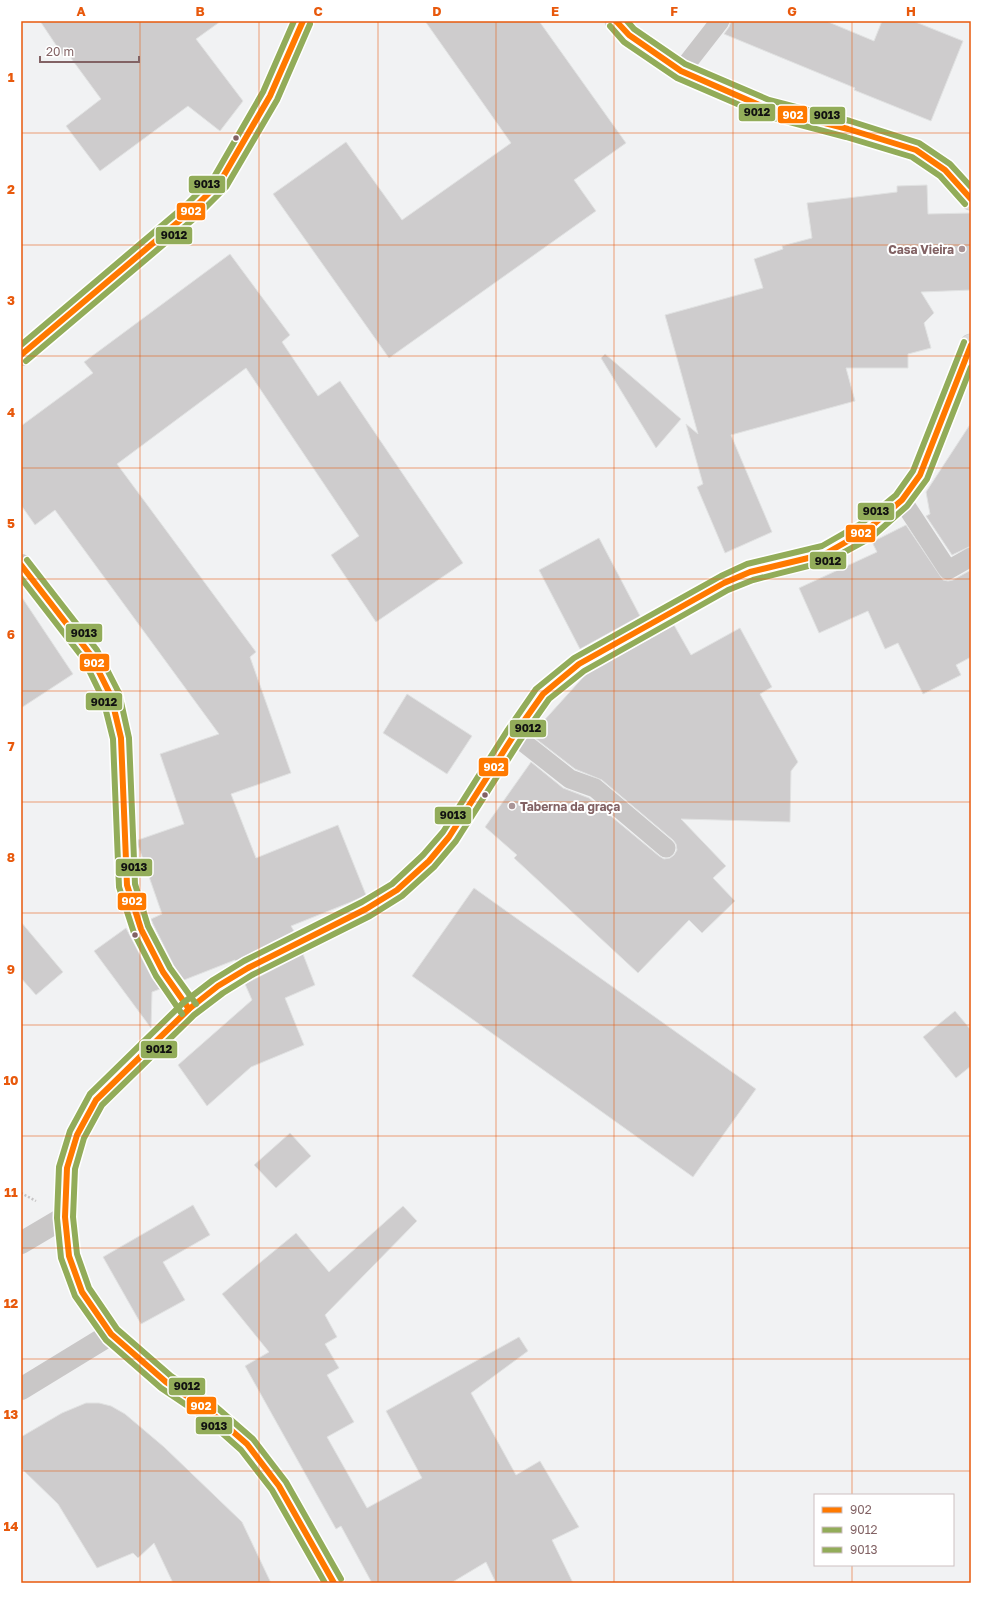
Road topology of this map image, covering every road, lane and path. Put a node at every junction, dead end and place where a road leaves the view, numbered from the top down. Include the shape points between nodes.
1 (303, 21) edge
2 (616, 21) edge
3 (720, 21) edge
4 (681, 71) junction
5 (971, 199) edge
6 (971, 345) edge
7 (21, 354) edge
8 (902, 500) junction
9 (971, 557) edge
10 (21, 565) edge
11 (514, 735) junction
12 (666, 848) dead end
13 (189, 1009) junction
14 (65, 1216) junction
15 (21, 1243) edge
16 (111, 1334) junction
17 (21, 1389) edge
18 (334, 1583) edge

1 - 7 street via 270,96 220,182 191,211
2 - 4 main road via 629,35
3 - 4 lane
4 - 5 main road via 766,108 916,150 944,170
6 - 8 main road via 920,475
8 - 9 lane via 948,570
8 - 11 main road via 867,530 825,554 750,572 724,583 579,664 543,694
10 - 13 street via 90,654 111,696 121,738 127,885 141,929 163,972
11 - 12 lane via 570,779 595,788
11 - 13 main road via 449,837 429,861 397,890 366,910 248,968 218,986
13 - 14 main road via 96,1100 76,1135 67,1168
14 - 15 street
14 - 16 main road via 69,1256 82,1292
16 - 17 street
16 - 18 main road via 166,1382 209,1411 247,1444 279,1486

